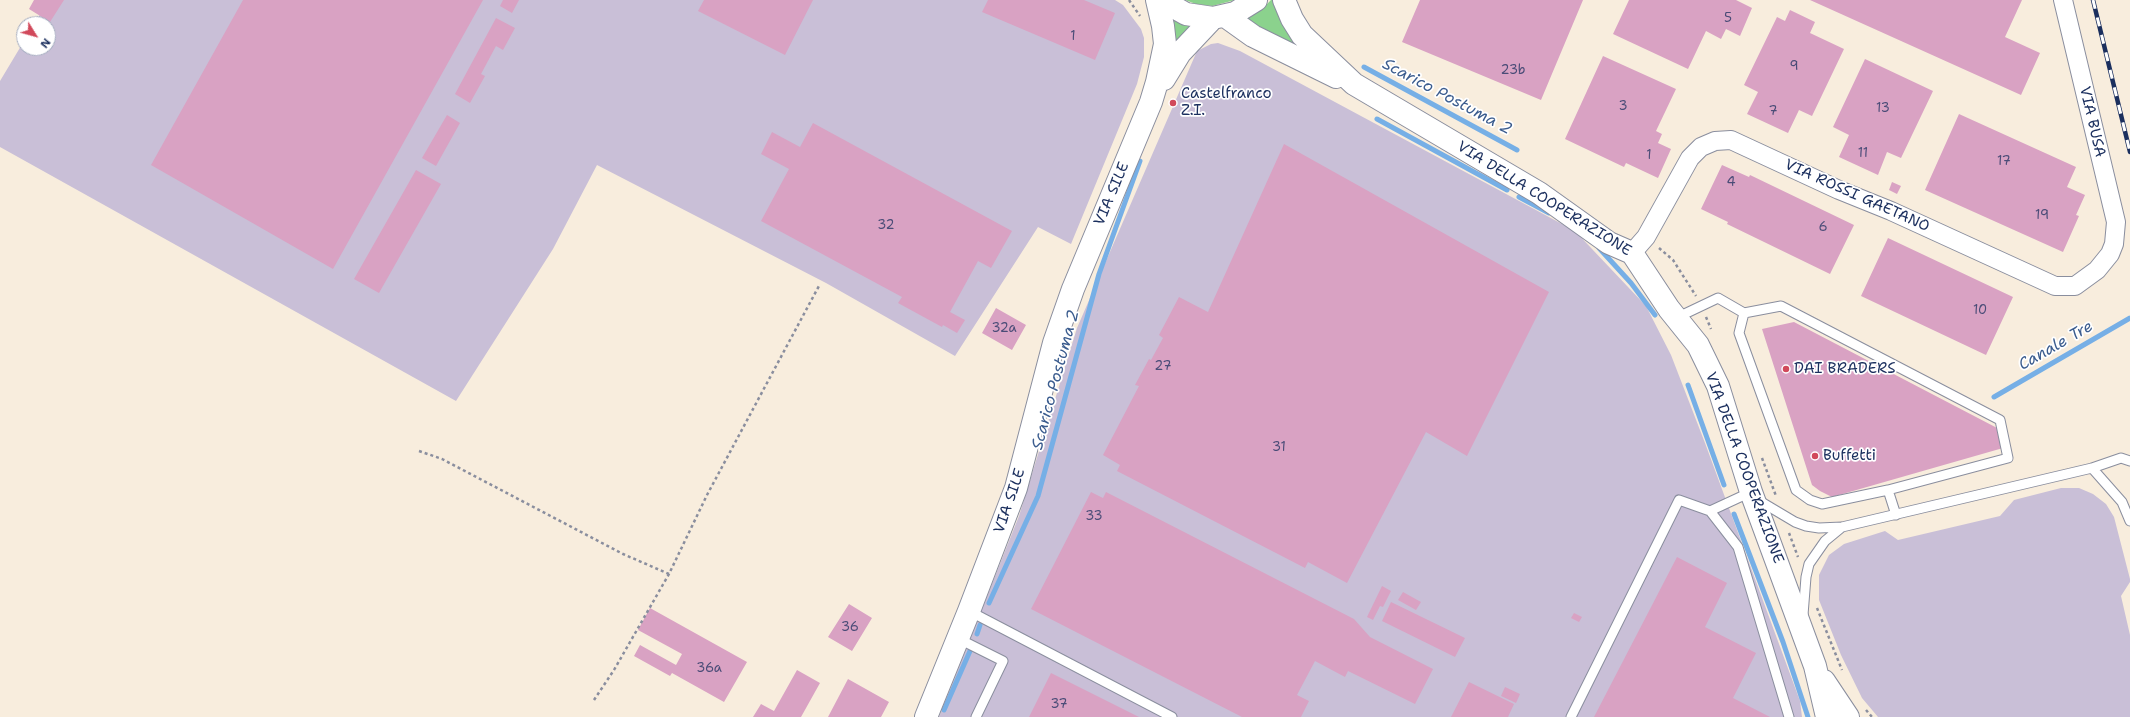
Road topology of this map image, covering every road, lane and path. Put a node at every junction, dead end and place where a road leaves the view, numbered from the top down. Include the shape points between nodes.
1 (1157, 0) edge
2 (1161, 0) edge
3 (1256, 0) edge
4 (1284, 0) edge
5 (2063, 0) edge
6 (1219, 17) junction
7 (1354, 84) junction
8 (1151, 102) junction
9 (2114, 244) joint
10 (1662, 251) dead end
11 (1632, 253) junction
12 (820, 284) dead end
13 (1696, 295) dead end
14 (1744, 314) junction
15 (1676, 318) junction
16 (419, 452) dead end
17 (2130, 461) edge
18 (2092, 468) junction
19 (1888, 490) junction
20 (1752, 494) junction
21 (1710, 511) junction
22 (1896, 515) junction
23 (2130, 521) edge
24 (1842, 527) junction
25 (1787, 528) dead end
26 (1799, 559) dead end
27 (669, 574) junction
28 (1816, 607) dead end
29 (969, 611) junction
30 (1803, 631) junction
31 (959, 638) junction
32 (1815, 666) junction
33 (1842, 672) dead end
34 (594, 700) dead end
35 (1856, 712) edge
36 (926, 717) edge
37 (976, 717) edge
38 (1172, 717) edge
39 (1571, 717) edge
40 (1790, 717) edge
41 (1827, 717) edge
42 (1872, 717) edge

1 - 8 street, VIA SILE via 1164,26 1164,53
2 - 6 street via 1186,14
3 - 6 street via 1236,13
4 - 7 street, VIA DELLA COOPERAZIONE via 1292,20 1302,35
5 - 9 street, VIA BUSA via 2116,222
6 - 7 street, VIA DELLA COOPERAZIONE via 1265,43
6 - 8 street, VIA SILE via 1180,53
7 - 11 street, VIA DELLA COOPERAZIONE via 1539,193 1609,243
8 - 29 street, VIA SILE via 1072,288 1054,343 1016,488
9 - 11 street, VIA ROSSI GAETANO via 2103,263 2089,277 2075,286 2055,286 1731,140 1715,141 1701,147 1690,158 1646,237
10 - 13 path via 1673,260
11 - 15 street, VIA DELLA COOPERAZIONE
12 - 27 path via 707,495
14 - 15 lane via 1718,298
14 - 19 lane via 1739,334 1796,490 1810,500 1822,504
14 - 19 lane via 1781,306 2000,420 2008,458
15 - 20 street, VIA DELLA COOPERAZIONE via 1698,345 1718,386
16 - 27 path via 442,458 622,554
17 - 18 lane via 2121,458
18 - 22 lane
18 - 23 lane via 2122,502
19 - 22 lane
20 - 21 lane
20 - 24 lane via 1795,522 1820,528
20 - 30 street, VIA DELLA COOPERAZIONE
21 - 39 lane via 1679,500
21 - 40 lane via 1738,546
22 - 24 lane
24 - 30 lane via 1825,541 1809,564 1804,593
25 - 26 path
27 - 34 path
28 - 33 path
29 - 31 street, VIA SILE
29 - 38 lane
30 - 32 street, VIA DELLA COOPERAZIONE
31 - 36 street, VIA SILE
31 - 37 lane via 1003,661
32 - 35 street, VIA DELLA COOPERAZIONE
32 - 41 street, VIA DELLA COOPERAZIONE
35 - 42 path

